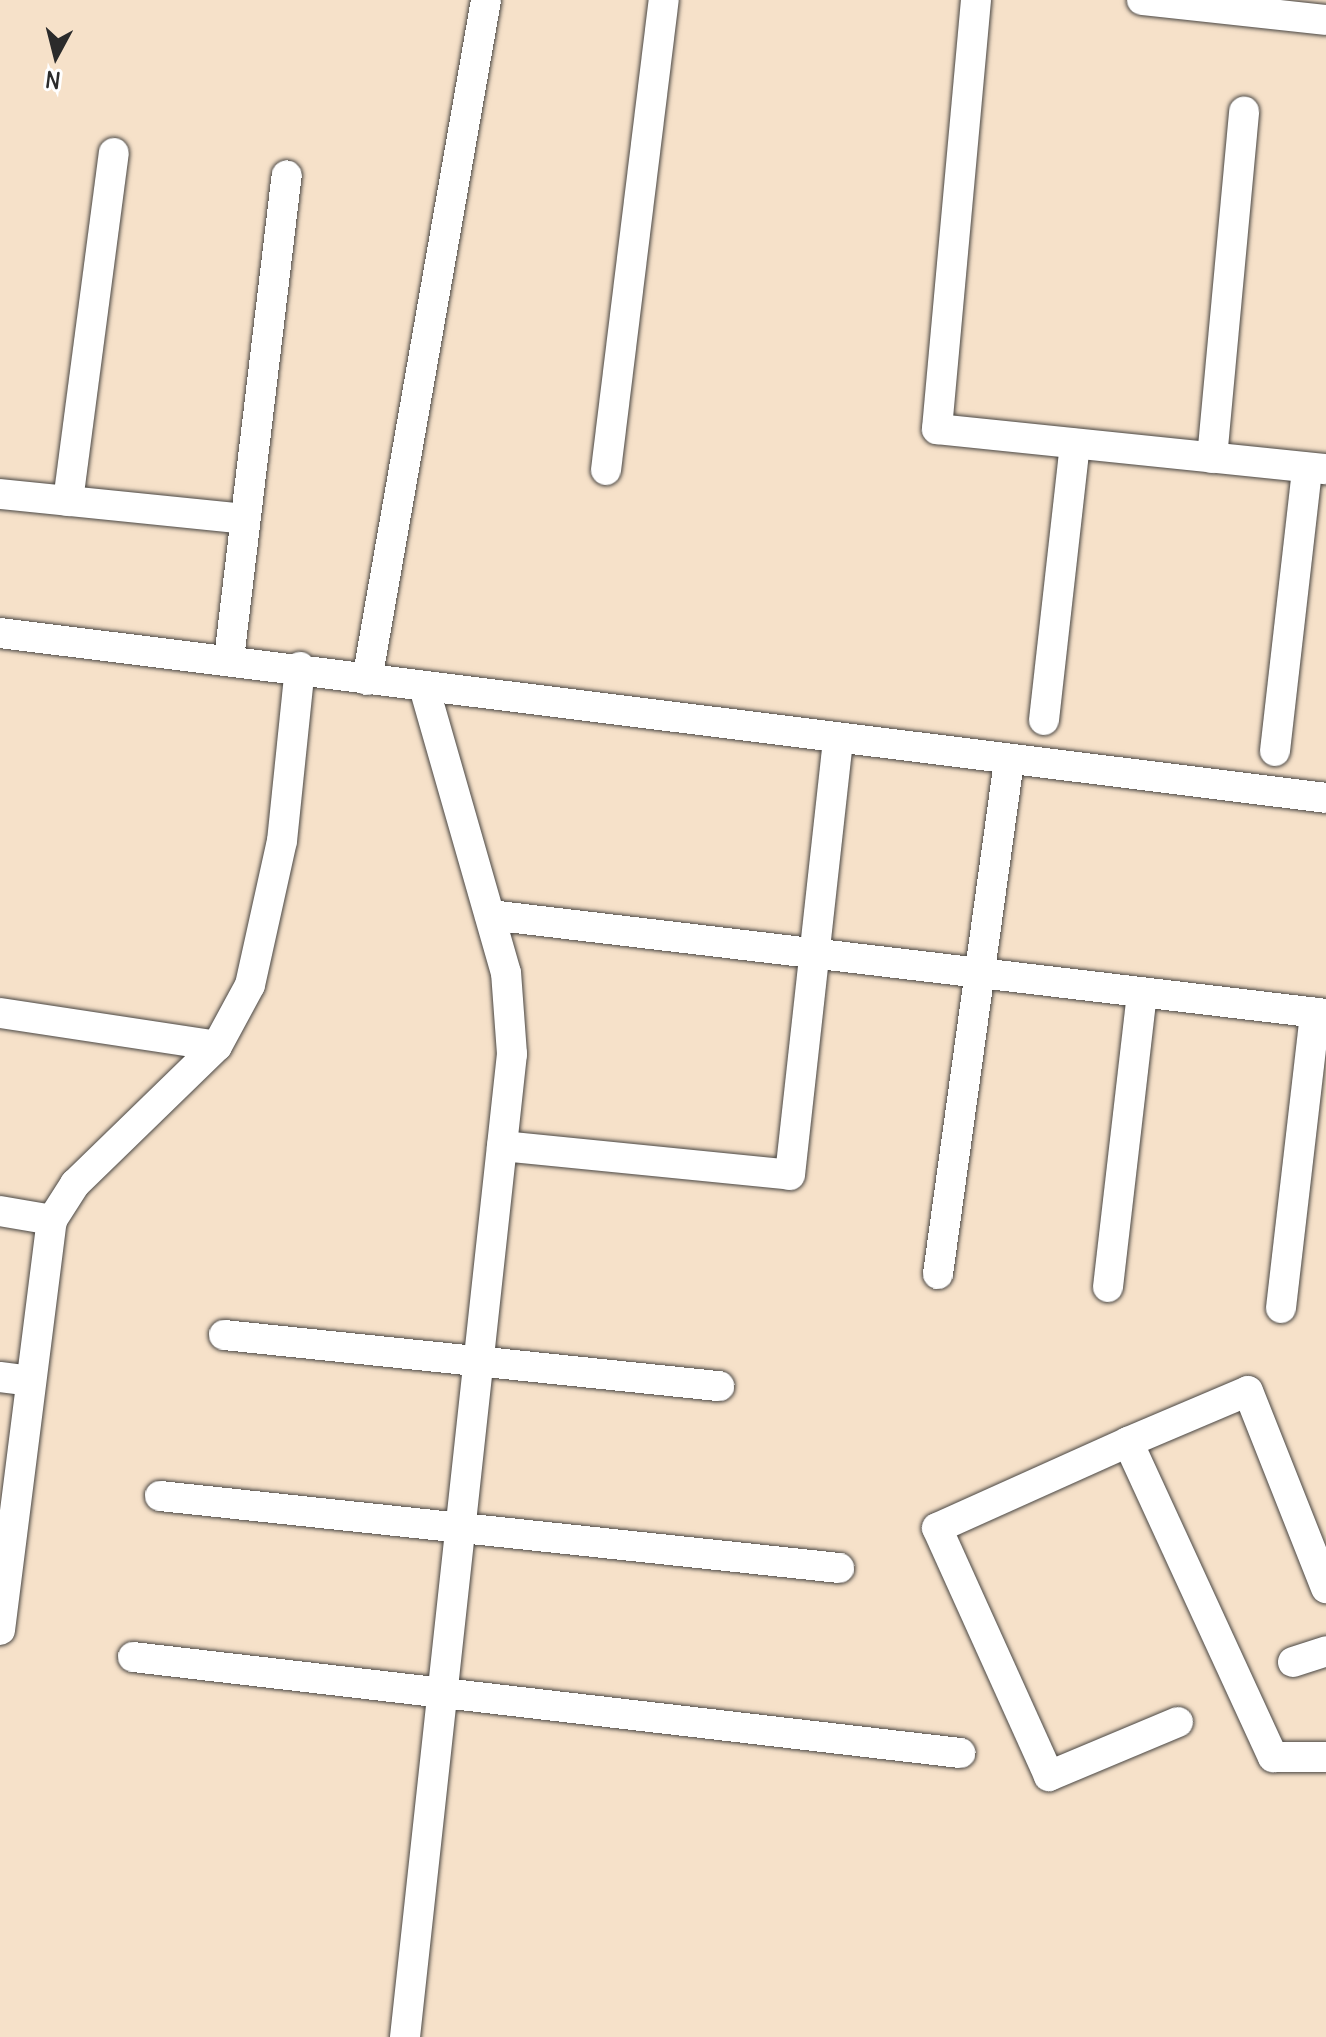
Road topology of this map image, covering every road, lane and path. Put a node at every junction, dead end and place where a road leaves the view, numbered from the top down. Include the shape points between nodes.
1 (486, 0) edge
2 (664, 0) edge
3 (976, 0) edge
4 (1142, 0) edge
5 (1326, 20) edge
6 (1244, 111) dead end
7 (114, 153) dead end
8 (287, 175) dead end
9 (1075, 444) junction
10 (1212, 458) junction
11 (1316, 469) edge
12 (606, 470) dead end
13 (0, 494) edge
14 (68, 501) junction
15 (245, 519) junction
16 (0, 633) edge
17 (229, 659) junction
18 (300, 667) junction
19 (367, 680) junction
20 (425, 691) junction
21 (1044, 720) dead end
22 (838, 740) junction
23 (1275, 751) dead end
24 (1009, 761) junction
25 (1326, 798) edge
26 (490, 915) junction
27 (814, 954) junction
28 (980, 973) junction
29 (1142, 993) junction
30 (0, 1013) edge
31 (1321, 1014) edge
32 (217, 1046) junction
33 (502, 1146) junction
34 (0, 1211) edge
35 (52, 1220) junction
36 (938, 1274) dead end
37 (1108, 1287) dead end
38 (1281, 1308) dead end
39 (224, 1335) dead end
40 (477, 1359) junction
41 (0, 1377) edge
42 (31, 1381) junction
43 (719, 1386) dead end
44 (1128, 1442) junction
45 (160, 1496) dead end
46 (459, 1526) junction
47 (4, 1560) edge
48 (839, 1568) dead end
49 (1326, 1588) edge
50 (0, 1630) edge
51 (1326, 1651) edge
52 (133, 1657) dead end
53 (1293, 1662) dead end
54 (439, 1696) junction
55 (1178, 1722) dead end
56 (960, 1753) dead end
57 (1326, 1757) edge
58 (405, 2037) edge

1 - 19 street
2 - 12 street
3 - 9 street via 937,429
4 - 5 street
6 - 10 street
7 - 14 street
8 - 15 street
9 - 10 street
9 - 21 street
10 - 11 street
11 - 23 street
13 - 14 street
14 - 15 street
15 - 17 street
16 - 17 street
17 - 18 street
18 - 19 street
18 - 32 street via 267,927 250,985
19 - 20 street
20 - 22 street
20 - 26 street
22 - 24 street
22 - 27 street
24 - 25 street
24 - 28 street
26 - 27 street
26 - 33 street via 512,1005
27 - 28 street
27 - 33 street via 790,1175
28 - 29 street
28 - 36 street
29 - 31 street
29 - 37 street
30 - 32 street
31 - 38 street
32 - 35 street via 75,1184
33 - 40 street
34 - 35 street
35 - 42 street
39 - 40 street
40 - 43 street
40 - 46 street
41 - 42 street
42 - 47 street
44 - 49 street via 1248,1391
44 - 55 street via 937,1528 1049,1776
44 - 57 street via 1273,1757
45 - 46 street
46 - 48 street
46 - 54 street
47 - 50 street
51 - 53 street
52 - 54 street
54 - 56 street
54 - 58 street

